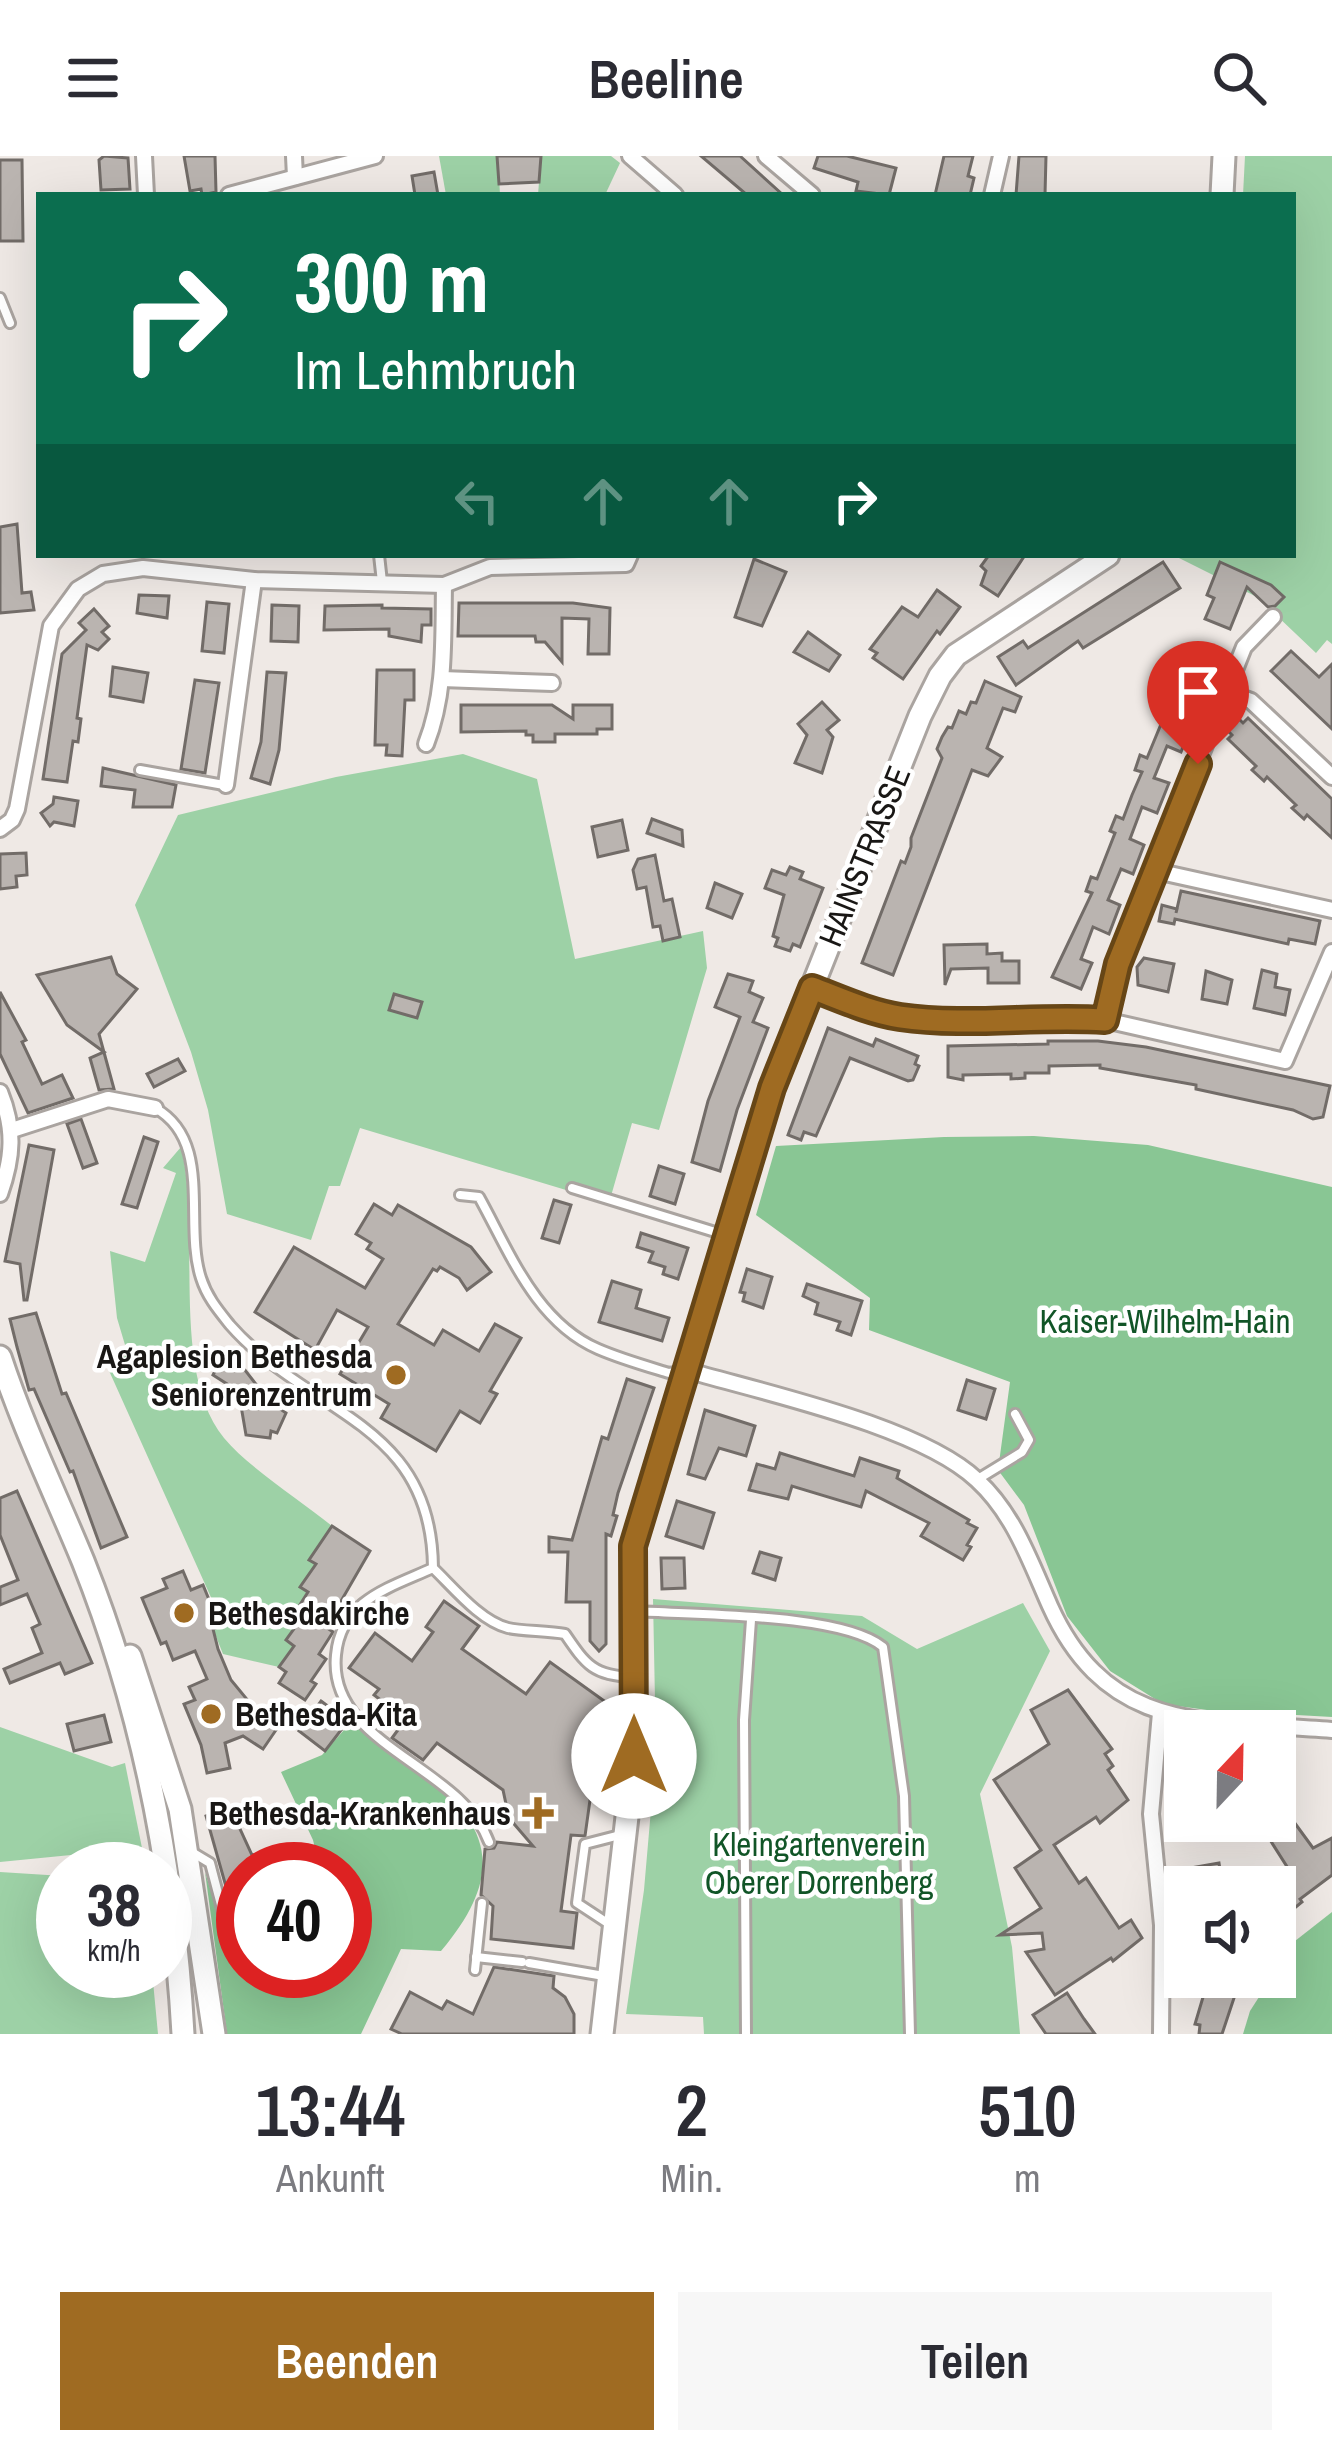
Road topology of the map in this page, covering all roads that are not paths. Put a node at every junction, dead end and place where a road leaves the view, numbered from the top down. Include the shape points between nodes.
1 (144, 156) edge
2 (294, 156) edge
3 (375, 156) edge
4 (630, 156) edge
5 (766, 156) edge
6 (1001, 156) edge
7 (1224, 156) edge
8 (296, 177) junction
9 (146, 192) edge
10 (240, 192) edge
11 (672, 192) edge
12 (808, 192) edge
13 (993, 192) edge
14 (1222, 192) edge
15 (0, 298) edge
16 (10, 323) dead end
17 (379, 558) edge
18 (629, 558) edge
19 (1103, 558) edge
20 (144, 561) edge
21 (254, 580) junction
22 (382, 584) junction
23 (444, 585) junction
24 (1273, 616) dead end
25 (442, 679) junction
26 (552, 683) dead end
27 (1226, 692) junction
28 (426, 744) dead end
29 (140, 770) dead end
30 (1332, 777) edge
31 (226, 785) joint
32 (0, 829) edge
33 (1156, 871) junction
34 (1332, 910) edge
35 (1332, 952) edge
36 (1326, 983) edge
37 (812, 988) junction
38 (1105, 1020) junction
39 (0, 1092) edge
40 (155, 1108) joint
41 (12, 1130) junction
42 (572, 1188) dead end
43 (0, 1194) edge
44 (460, 1195) dead end
45 (727, 1235) junction
46 (0, 1357) edge
47 (686, 1370) junction
48 (1015, 1414) dead end
49 (977, 1479) junction
50 (433, 1568) junction
51 (633, 1611) junction
52 (751, 1620) junction
53 (634, 1677) junction
54 (1160, 1713) junction
55 (1332, 1730) edge
56 (628, 1835) junction
57 (176, 1842) edge
58 (489, 1842) dead end
59 (192, 1859) edge
60 (216, 1886) edge
61 (482, 1904) dead end
62 (192, 1916) edge
63 (617, 1929) junction
64 (476, 1957) junction
65 (476, 1970) dead end
66 (610, 1978) junction
67 (181, 1998) edge
68 (183, 2034) edge
69 (214, 2034) edge
70 (602, 2034) edge
71 (746, 2034) edge
72 (910, 2034) edge
73 (1161, 2034) edge

1 - 9 street
2 - 8 street
3 - 8 street
4 - 11 street
5 - 12 street
6 - 13 street
7 - 14 street
8 - 10 street
15 - 16 lane
17 - 22 lane
18 - 23 street via 490,567
19 - 37 street, HAINSTRASSE via 970,643 940,676
20 - 21 street
20 - 32 street via 90,580 51,626 17,809
21 - 22 street
21 - 31 street
22 - 23 street
23 - 25 street
24 - 27 street via 1244,647
25 - 26 street
25 - 28 street
27 - 30 street via 1251,701
27 - 33 street
29 - 31 lane
33 - 34 street
33 - 38 street
35 - 36 street
36 - 38 street via 1285,1061
37 - 38 street via 900,1017
37 - 45 street, HAINSTRASSE
39 - 41 street
40 - 41 street via 108,1099
40 - 50 lane via 185,1136 199,1273 214,1306 270,1363 396,1456 428,1514
41 - 43 street
42 - 45 lane
44 - 47 lane via 479,1197 536,1300 564,1328 632,1362
45 - 47 street, HAINSTRASSE
46 - 57 street via 84,1564
47 - 49 street via 925,1445
47 - 51 street, HAINSTRASSE via 633,1546
48 - 49 lane via 1029,1440 1022,1452
49 - 54 street via 1017,1532 1060,1628 1104,1681
50 - 53 lane via 491,1620 565,1634 604,1676
50 - 58 lane via 354,1609 337,1647 337,1683 369,1730 469,1807
51 - 52 lane
51 - 53 street, HAINSTRASSE
52 - 71 lane
52 - 72 lane via 808,1623 884,1647 905,1815
53 - 56 street, HAINSTRASSE
54 - 55 street
54 - 73 street via 1151,1814
56 - 63 street, HAINSTRASSE
56 - 63 lane via 585,1844 579,1873 577,1903
59 - 60 lane via 210,1863
61 - 64 lane
62 - 69 street
63 - 66 street, HAINSTRASSE
64 - 65 lane
64 - 66 lane
66 - 70 street, HAINSTRASSE
67 - 68 street

